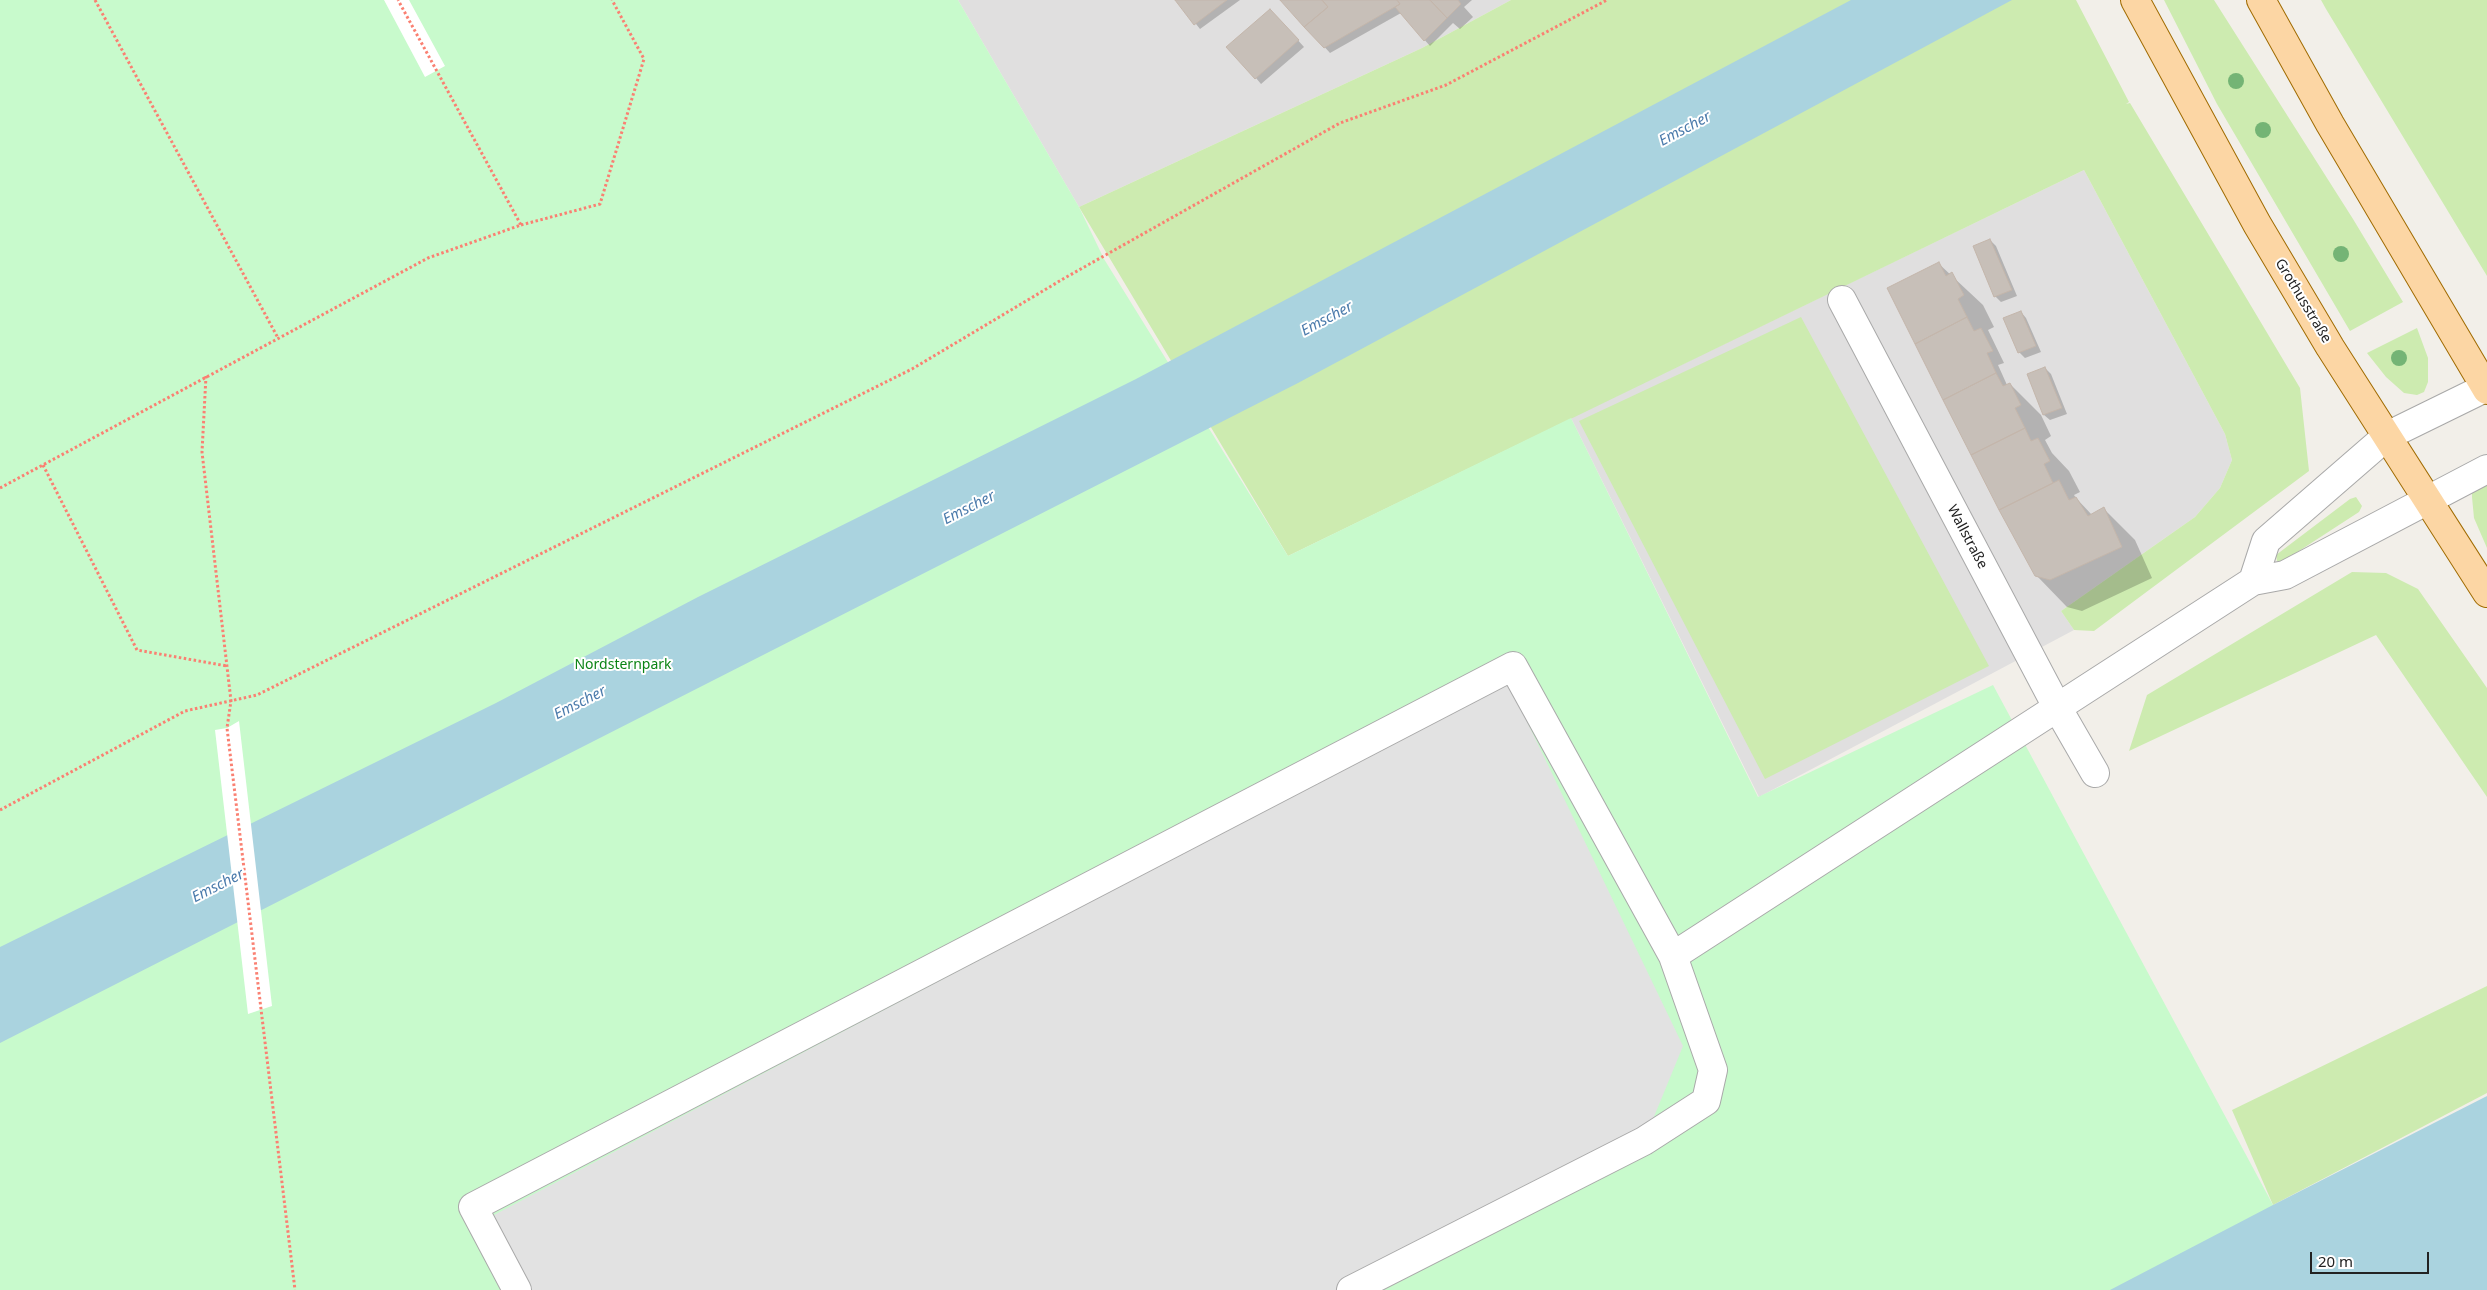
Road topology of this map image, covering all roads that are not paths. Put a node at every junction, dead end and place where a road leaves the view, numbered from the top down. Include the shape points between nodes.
1 (2135, 0) edge
2 (2261, 0) edge
3 (1842, 300) dead end
4 (2487, 388) edge
5 (2387, 436) junction
6 (2487, 469) edge
7 (2426, 501) junction
8 (2253, 581) junction
9 (2487, 593) edge
10 (2057, 707) junction
11 (2095, 773) dead end
12 (1673, 956) junction
13 (1357, 1288) edge
14 (518, 1290) edge

1 - 5 main road, Grothusstraße via 2257,224
2 - 4 main road via 2330,124
3 - 10 street, Wallstraße
4 - 5 street
5 - 7 main road, Grothusstraße
5 - 8 street via 2266,541
6 - 7 street
7 - 8 street via 2285,575
7 - 9 main road, Grothusstraße
8 - 10 street
10 - 11 street, Wallstraße
10 - 12 street
12 - 13 street via 1713,1070 1706,1101 1644,1140
12 - 14 street via 1513,666 473,1207

